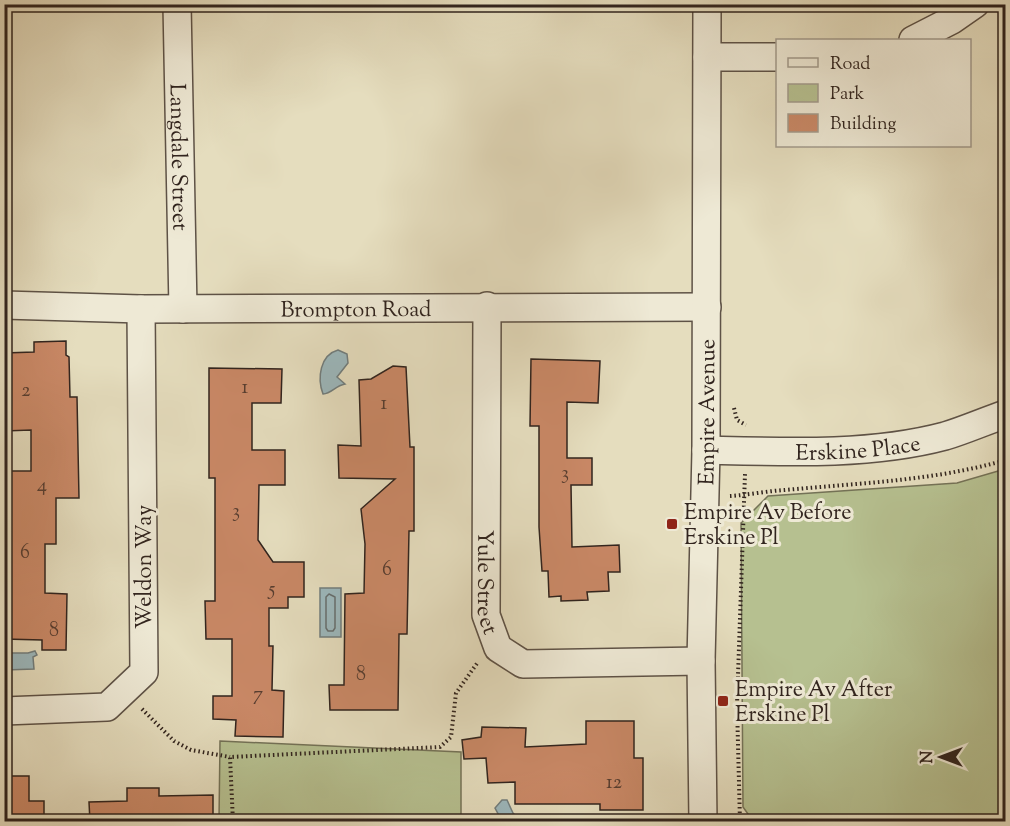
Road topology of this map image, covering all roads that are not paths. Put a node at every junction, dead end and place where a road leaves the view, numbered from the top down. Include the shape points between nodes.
1 (177, 4) edge
2 (707, 4) edge
3 (975, 4) edge
4 (915, 39) edge
5 (707, 57) junction
6 (776, 57) edge
7 (4, 305) edge
8 (487, 306) junction
9 (707, 307) junction
10 (141, 309) junction
11 (183, 309) junction
12 (1005, 414) edge
13 (706, 450) junction
14 (701, 661) junction
15 (4, 711) edge
16 (703, 822) edge

1 - 11 street, Langdale Street
2 - 5 street, Empire Avenue
3 - 4 street
5 - 6 street
5 - 9 street, Empire Avenue
7 - 10 street, Brompton Road
8 - 9 street, Brompton Road
8 - 11 street, Brompton Road
8 - 14 street, Yule Street via 486,615 498,648 523,663
9 - 13 street, Empire Avenue
10 - 11 street, Brompton Road
10 - 15 street, Weldon Way via 144,672 107,707
12 - 13 street, Erskine Place via 945,436 904,444 861,449
13 - 14 street, Empire Avenue
14 - 16 street, Empire Avenue

